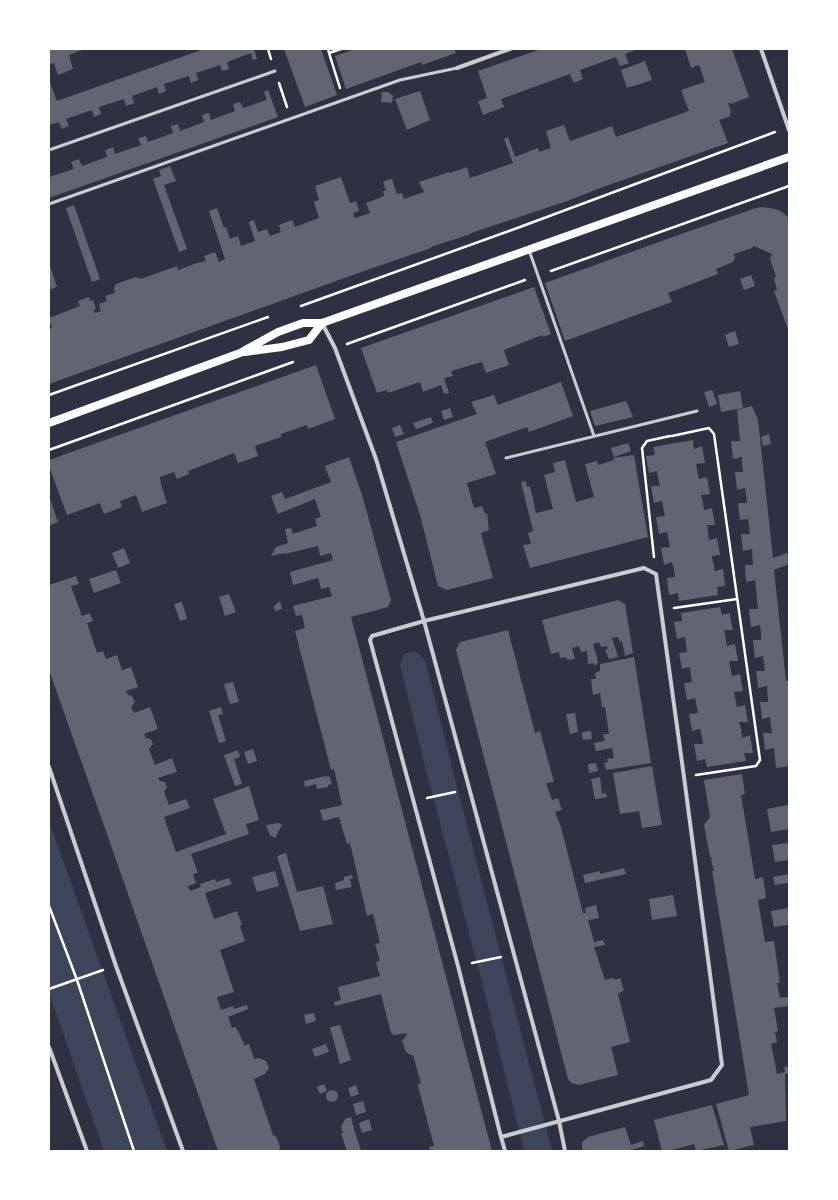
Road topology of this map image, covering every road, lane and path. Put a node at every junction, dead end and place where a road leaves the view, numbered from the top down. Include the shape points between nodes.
1 (328, 49) edge
2 (340, 49) edge
3 (510, 49) edge
4 (761, 49) edge
5 (329, 53) junction
6 (457, 68) joint
7 (275, 72) dead end
8 (344, 100) junction
9 (789, 128) edge
10 (49, 150) edge
11 (789, 157) edge
12 (789, 186) edge
13 (49, 204) edge
14 (529, 249) junction
15 (539, 276) junction
16 (298, 307) dead end
17 (269, 317) dead end
18 (322, 322) junction
19 (335, 348) junction
20 (240, 353) junction
21 (299, 360) dead end
22 (49, 395) edge
23 (697, 411) dead end
24 (49, 423) edge
25 (594, 436) junction
26 (49, 450) edge
27 (506, 458) dead end
28 (656, 574) junction
29 (737, 599) junction
30 (661, 609) junction
31 (424, 621) junction
32 (49, 767) edge
33 (684, 776) junction
34 (469, 787) junction
35 (413, 800) junction
36 (49, 906) edge
37 (514, 954) junction
38 (116, 966) junction
39 (458, 966) junction
40 (76, 980) junction
41 (49, 989) edge
42 (49, 1047) edge
43 (559, 1121) junction
44 (501, 1137) junction
45 (87, 1151) edge
46 (134, 1151) edge
47 (183, 1151) edge
48 (505, 1151) edge
49 (565, 1151) edge

1 - 5 path
2 - 5 path
3 - 6 street
4 - 9 street
5 - 8 path
6 - 8 lane via 400,80
7 - 10 lane
8 - 13 lane
9 - 16 path
11 - 14 main road
12 - 15 path
14 - 15 lane
14 - 18 main road
15 - 19 path
15 - 25 lane
17 - 22 path
18 - 19 street
18 - 20 main road via 303,323 278,332
18 - 20 main road via 309,340
19 - 31 street via 376,460
20 - 24 main road
21 - 26 path
23 - 25 lane
25 - 27 lane
28 - 29 path via 642,448 647,441 709,428 714,434
28 - 30 street
28 - 31 street via 644,568
29 - 30 path
29 - 33 path via 760,760 756,766
30 - 33 street
31 - 34 street
31 - 35 street via 372,636 370,640
32 - 38 street
33 - 43 street via 722,1065 711,1080
34 - 35 path
34 - 37 street
35 - 39 street
36 - 40 path
37 - 39 path
37 - 43 street
38 - 40 path
38 - 47 street
39 - 44 street
40 - 41 path
40 - 46 path
42 - 45 street
43 - 44 street
43 - 49 street
44 - 48 street

